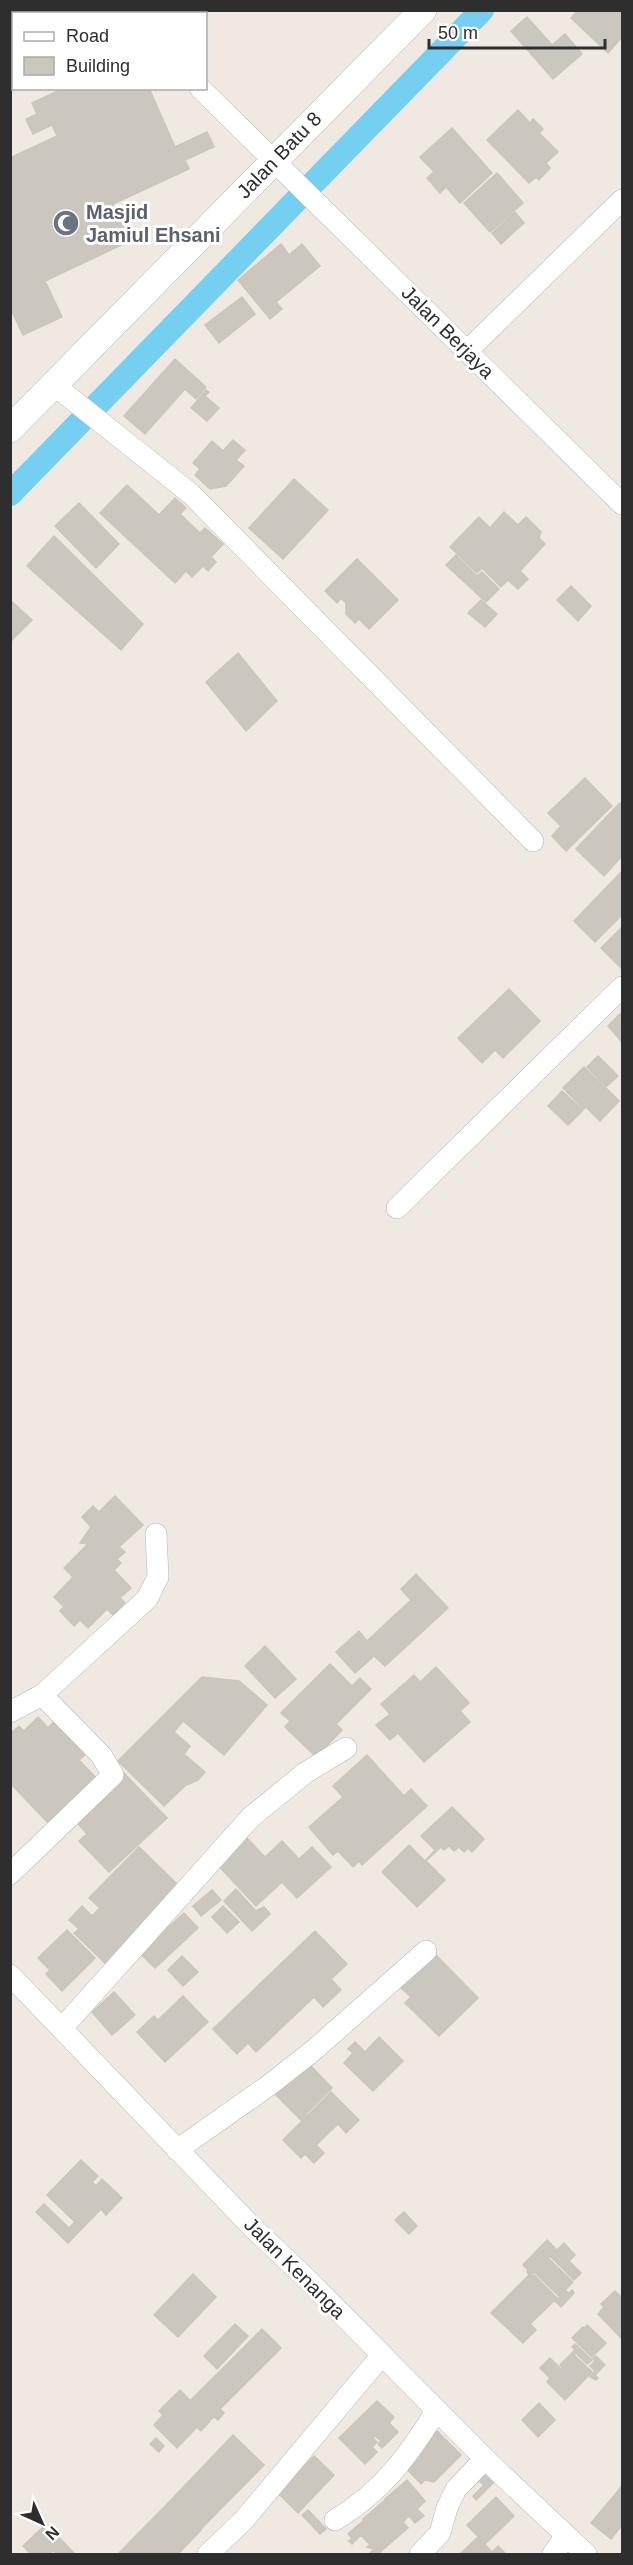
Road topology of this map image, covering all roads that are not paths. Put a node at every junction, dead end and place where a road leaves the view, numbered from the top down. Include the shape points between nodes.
1 (423, 10) edge
2 (202, 90) edge
3 (273, 161) junction
4 (622, 200) edge
5 (467, 351) junction
6 (54, 385) junction
7 (10, 429) edge
8 (622, 504) edge
9 (533, 841) dead end
10 (622, 987) edge
11 (396, 1208) dead end
12 (156, 1534) dead end
13 (42, 1695) junction
14 (10, 1712) edge
15 (346, 1748) dead end
16 (10, 1874) edge
17 (426, 1951) dead end
18 (10, 1975) edge
19 (63, 2027) junction
20 (177, 2150) junction
21 (382, 2355) junction
22 (436, 2411) junction
23 (485, 2459) junction
24 (335, 2520) dead end
25 (566, 2536) junction
26 (208, 2554) edge
27 (420, 2554) edge
28 (553, 2554) edge
29 (586, 2554) edge

1 - 3 street, Jalan Batu 8
2 - 3 street, Jalan Berjaya
3 - 5 street, Jalan Berjaya
3 - 6 street, Jalan Batu 8
4 - 5 street
5 - 8 street, Jalan Berjaya
6 - 7 street, Jalan Batu 8
6 - 9 street via 191,494
10 - 11 street
12 - 13 street via 158,1577 147,1599
13 - 14 street
13 - 16 street via 101,1755 113,1775
15 - 19 street via 305,1773 251,1816
17 - 20 street via 305,2057
18 - 19 street, Jalan Kenanga
19 - 20 street, Jalan Kenanga
20 - 21 street, Jalan Kenanga
21 - 22 street, Jalan Kenanga
21 - 26 street via 243,2522
22 - 23 street, Jalan Kenanga
22 - 24 street via 395,2472 356,2508
23 - 25 street, Jalan Kenanga
23 - 27 street via 456,2489 440,2533
25 - 28 street
25 - 29 street, Jalan Kenanga

